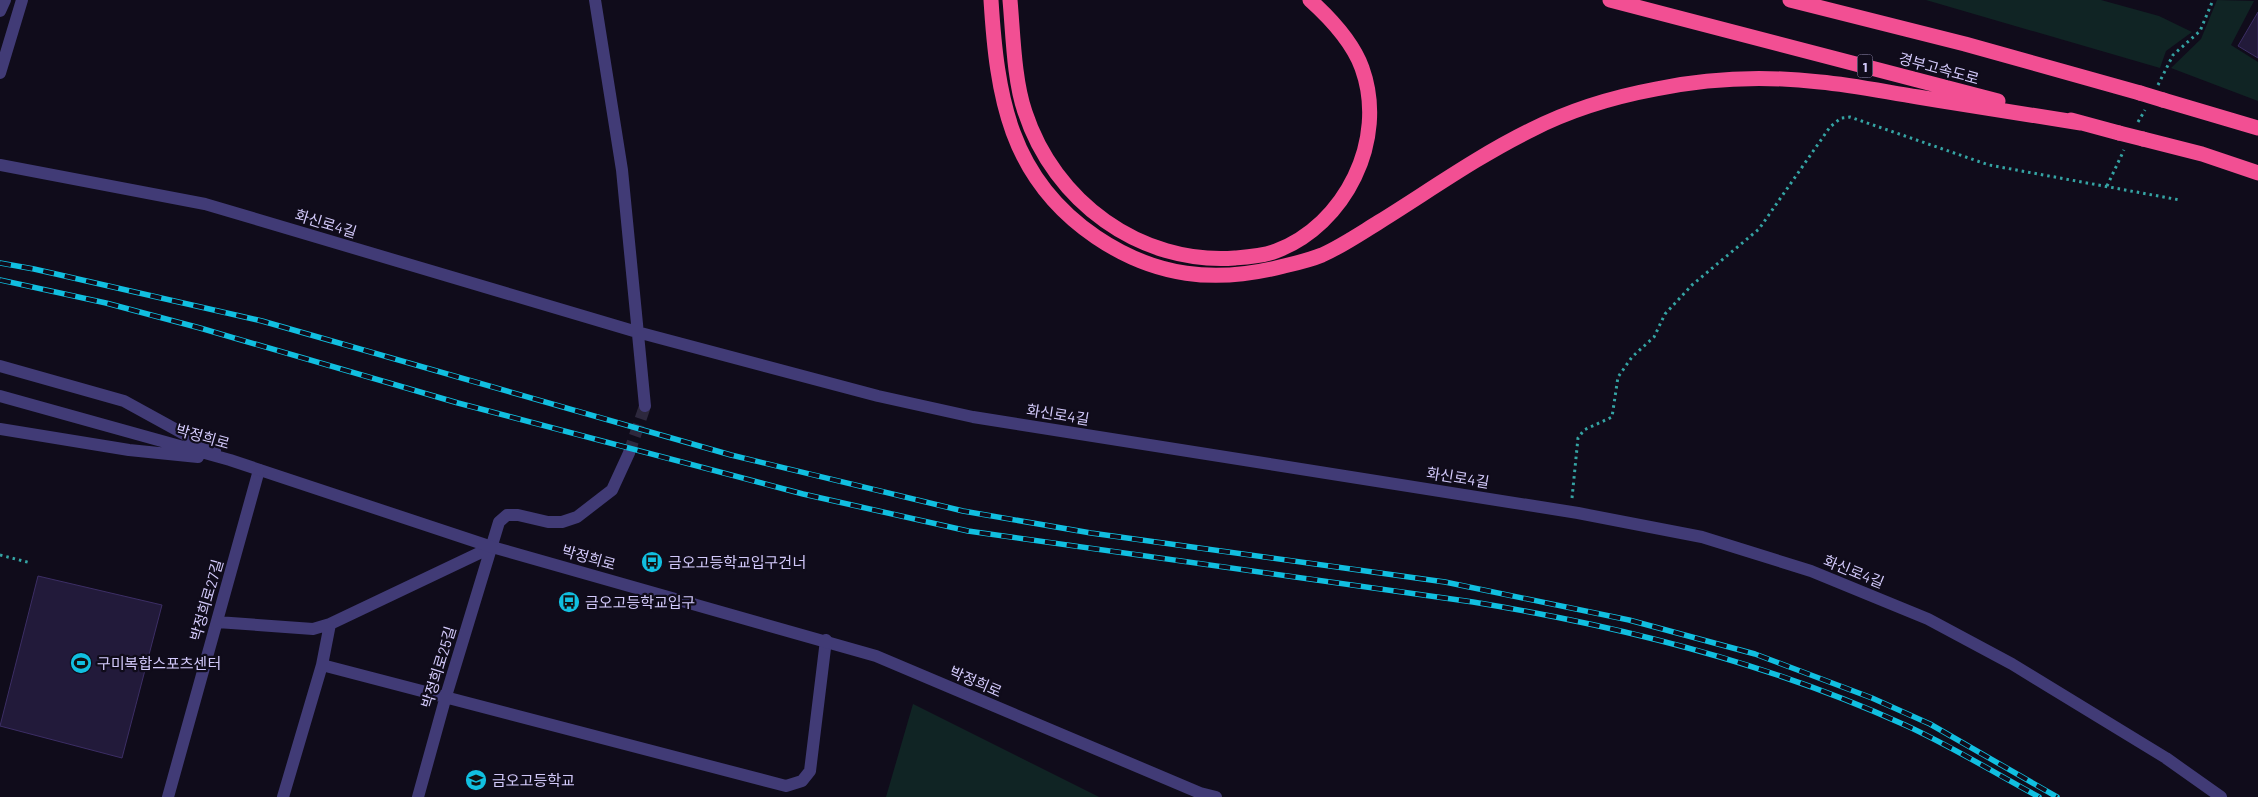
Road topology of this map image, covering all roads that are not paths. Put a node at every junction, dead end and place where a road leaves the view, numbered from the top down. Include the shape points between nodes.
1 (5, 0) edge
2 (22, 0) edge
3 (595, 0) edge
4 (991, 0) edge
5 (1010, 0) edge
6 (1310, 0) edge
7 (1610, 0) edge
8 (1790, 0) edge
9 (0, 11) edge
10 (0, 73) edge
11 (2081, 123) junction
12 (2258, 128) edge
13 (0, 166) edge
14 (2258, 173) edge
15 (637, 332) junction
16 (0, 366) edge
17 (0, 396) edge
18 (645, 406) tunnel mouth
19 (0, 429) edge
20 (628, 452) tunnel mouth
21 (230, 460) junction
22 (260, 470) junction
23 (492, 547) junction
24 (217, 622) junction
25 (330, 624) junction
26 (826, 640) junction
27 (322, 665) junction
28 (446, 696) junction
29 (168, 797) edge
30 (283, 797) edge
31 (418, 797) edge
32 (1216, 797) edge
33 (2221, 797) edge

1 - 9 street
2 - 10 street
3 - 15 street via 622,170
4 - 11 highway via 994,45 1008,122 1030,167 1048,193 1067,214 1112,248 1139,260 1200,276 1261,272 1322,255 1532,129 1603,101 1658,88 1764,79 1820,82
5 - 6 highway via 1014,52 1024,110 1041,149 1064,182 1096,216 1127,235 1153,247 1216,259 1275,252 1295,242 1332,212 1357,173 1366,148 1369,106 1362,68 1341,34
7 - 11 highway, 경부고속도로 / 1
8 - 12 highway, 경부고속도로, bridge via 1964,44
11 - 14 highway, 경부고속도로 / 1, bridge via 2202,154
13 - 15 street, 화신로4길 via 205,204
15 - 18 street
15 - 33 street, 화신로4길 via 878,396 973,417 1571,512 1702,537 1811,571 1928,618 2118,728
16 - 21 street via 124,402
17 - 21 street, 박정희로
19 - 21 street via 129,450
20 - 23 street, 박정희로25길 via 612,490 577,517 548,522 507,515 499,522
21 - 22 street, 박정희로
22 - 23 street, 박정희로
22 - 24 street, 박정희로27길
23 - 25 street
23 - 26 street, 박정희로
23 - 28 street, 박정희로25길
24 - 25 street via 313,629
24 - 29 street, 박정희로27길
25 - 27 street
26 - 28 street via 810,771 802,781 786,786
26 - 32 street, 박정희로 via 876,656
27 - 28 street
27 - 30 street
28 - 31 street, 박정희로25길

